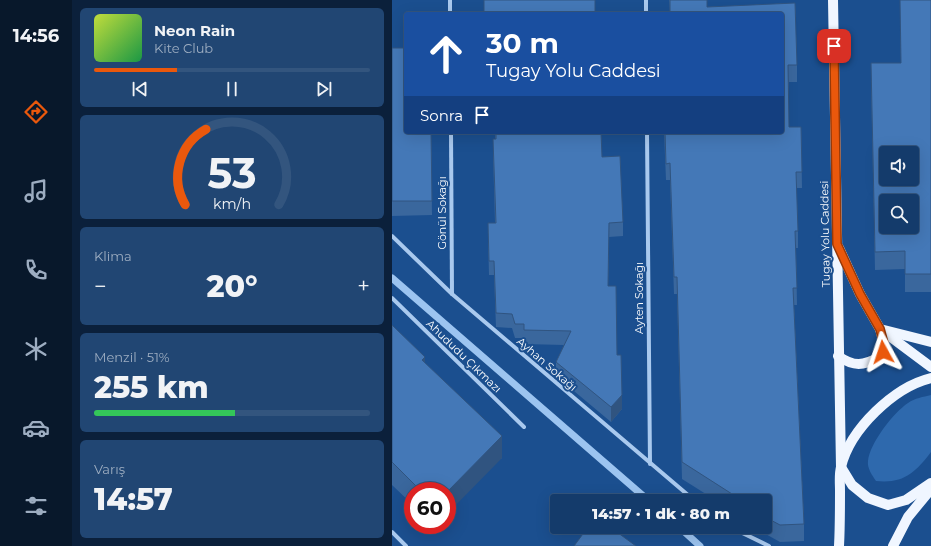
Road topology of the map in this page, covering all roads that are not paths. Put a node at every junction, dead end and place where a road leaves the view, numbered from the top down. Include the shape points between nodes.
1 (450, 0) edge
2 (646, 0) edge
3 (833, 0) edge
4 (450, 12) edge
5 (646, 12) edge
6 (451, 134) edge
7 (647, 134) edge
8 (392, 236) edge
9 (837, 244) junction
10 (452, 294) junction
11 (392, 298) edge
12 (880, 329) junction
13 (931, 342) edge
14 (838, 356) junction
15 (931, 367) edge
16 (931, 378) edge
17 (524, 427) dead end
18 (650, 464) junction
19 (841, 467) junction
20 (931, 483) edge
21 (931, 489) edge
22 (686, 494) edge
23 (392, 532) edge
24 (744, 534) edge
25 (406, 546) edge
26 (768, 546) edge
27 (839, 546) edge
28 (893, 546) edge

1 - 4 street
2 - 5 street
3 - 9 main road, Tugay Yolu Caddesi
6 - 10 street, Gönül Sokağı
7 - 18 street, Ayten Sokağı
8 - 10 street, Ayhan Sokağı
9 - 12 main road via 860,294
9 - 14 main road, Tugay Yolu Caddesi
10 - 18 street, Ayhan Sokağı
11 - 17 street, Ahududu Çıkmazı
12 - 13 main road
12 - 14 main road via 884,344 880,357 871,362 854,364
12 - 15 main road
14 - 19 main road, Tugay Yolu Caddesi
16 - 19 main road via 912,384 881,407 859,430
18 - 22 street, Ayhan Sokağı
19 - 20 main road via 852,485 863,494 888,505 906,500
19 - 27 main road, Tugay Yolu Caddesi
21 - 28 main road via 908,517
23 - 25 street
24 - 26 street

